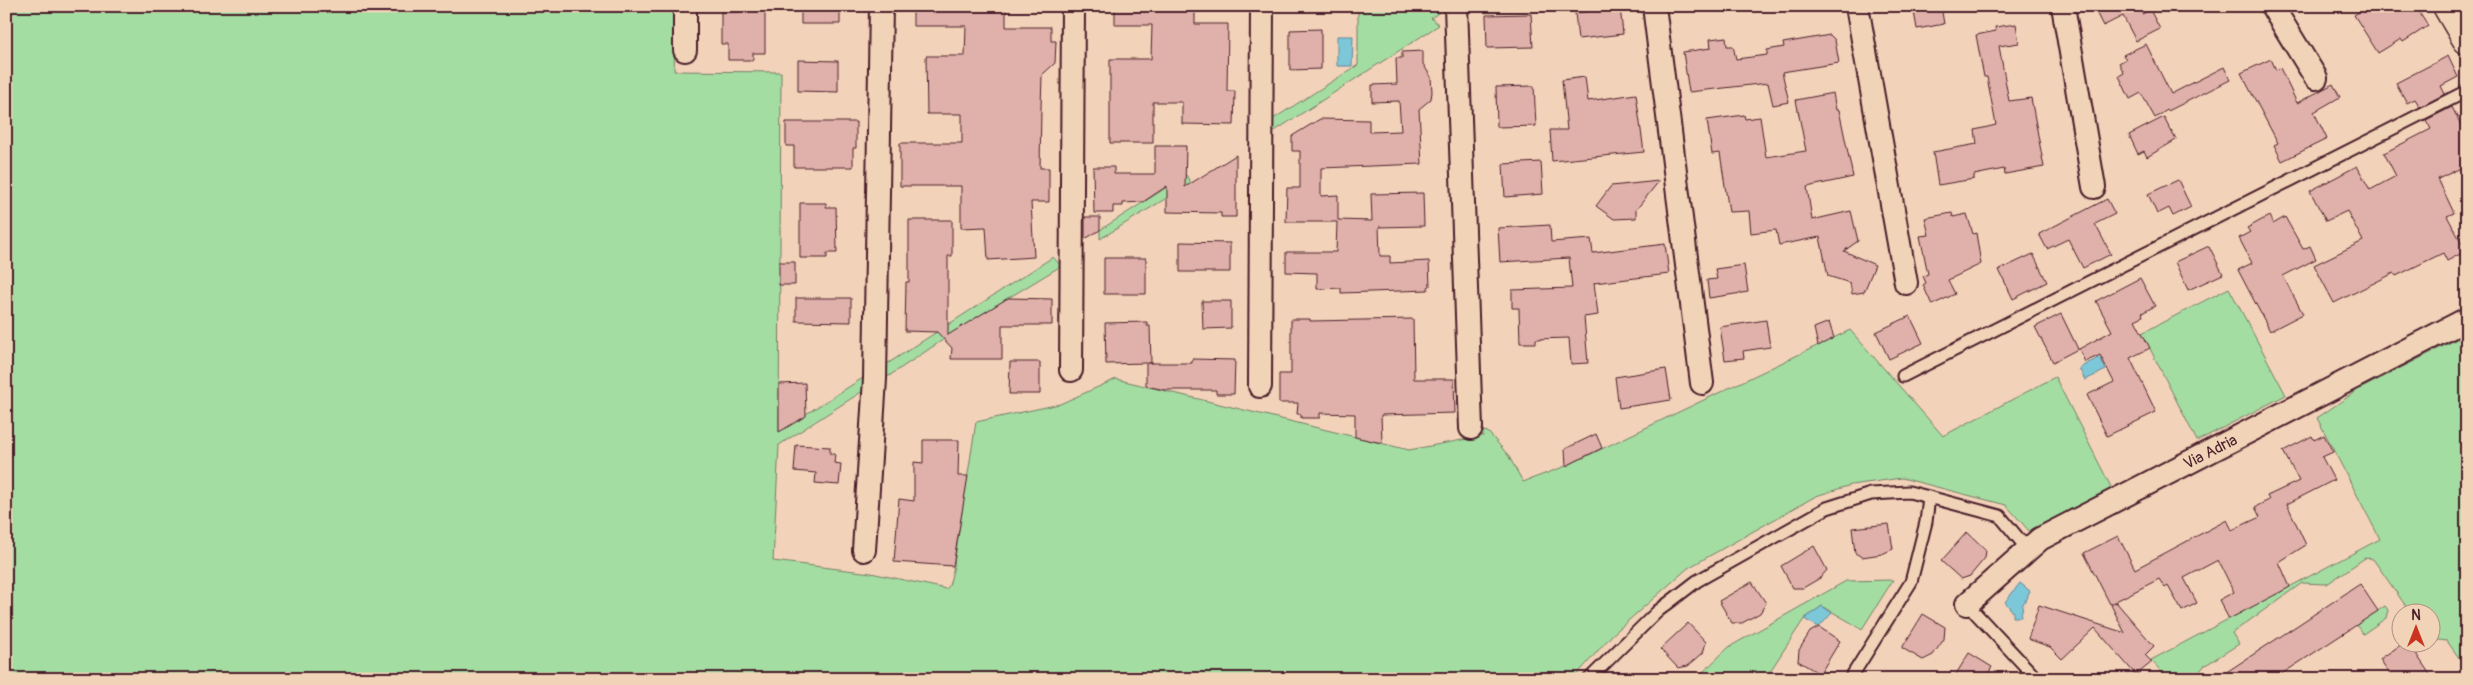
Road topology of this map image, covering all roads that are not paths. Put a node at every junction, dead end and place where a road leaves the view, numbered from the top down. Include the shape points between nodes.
1 (685, 6) edge
2 (880, 6) edge
3 (1073, 6) edge
4 (1262, 6) edge
5 (1456, 6) edge
6 (1654, 6) edge
7 (1857, 6) edge
8 (2063, 6) edge
9 (2272, 6) edge
10 (2447, 6) edge
11 (2467, 40) edge
12 (685, 50) dead end
13 (2316, 78) dead end
14 (2467, 91) edge
15 (2094, 187) dead end
16 (1906, 283) dead end
17 (2467, 319) edge
18 (1071, 370) dead end
19 (1904, 376) dead end
20 (1702, 383) dead end
21 (1260, 386) dead end
22 (1471, 428) dead end
23 (1929, 496) junction
24 (864, 550) dead end
25 (2028, 550) junction
26 (1967, 604) joint
27 (1589, 679) edge
28 (1850, 679) edge
29 (2037, 679) edge

1 - 12 street
2 - 24 street via 876,379
3 - 18 street
4 - 21 street
5 - 22 street
6 - 20 street
7 - 16 street
8 - 15 street
9 - 13 street
10 - 11 street
14 - 19 lane
17 - 25 street, Via Adria via 2040,538
23 - 25 lane via 2000,516
23 - 27 lane via 1909,492 1871,494 1827,508 1697,580 1658,611
23 - 28 lane via 1911,582
25 - 26 street, Via Adria
26 - 29 lane

